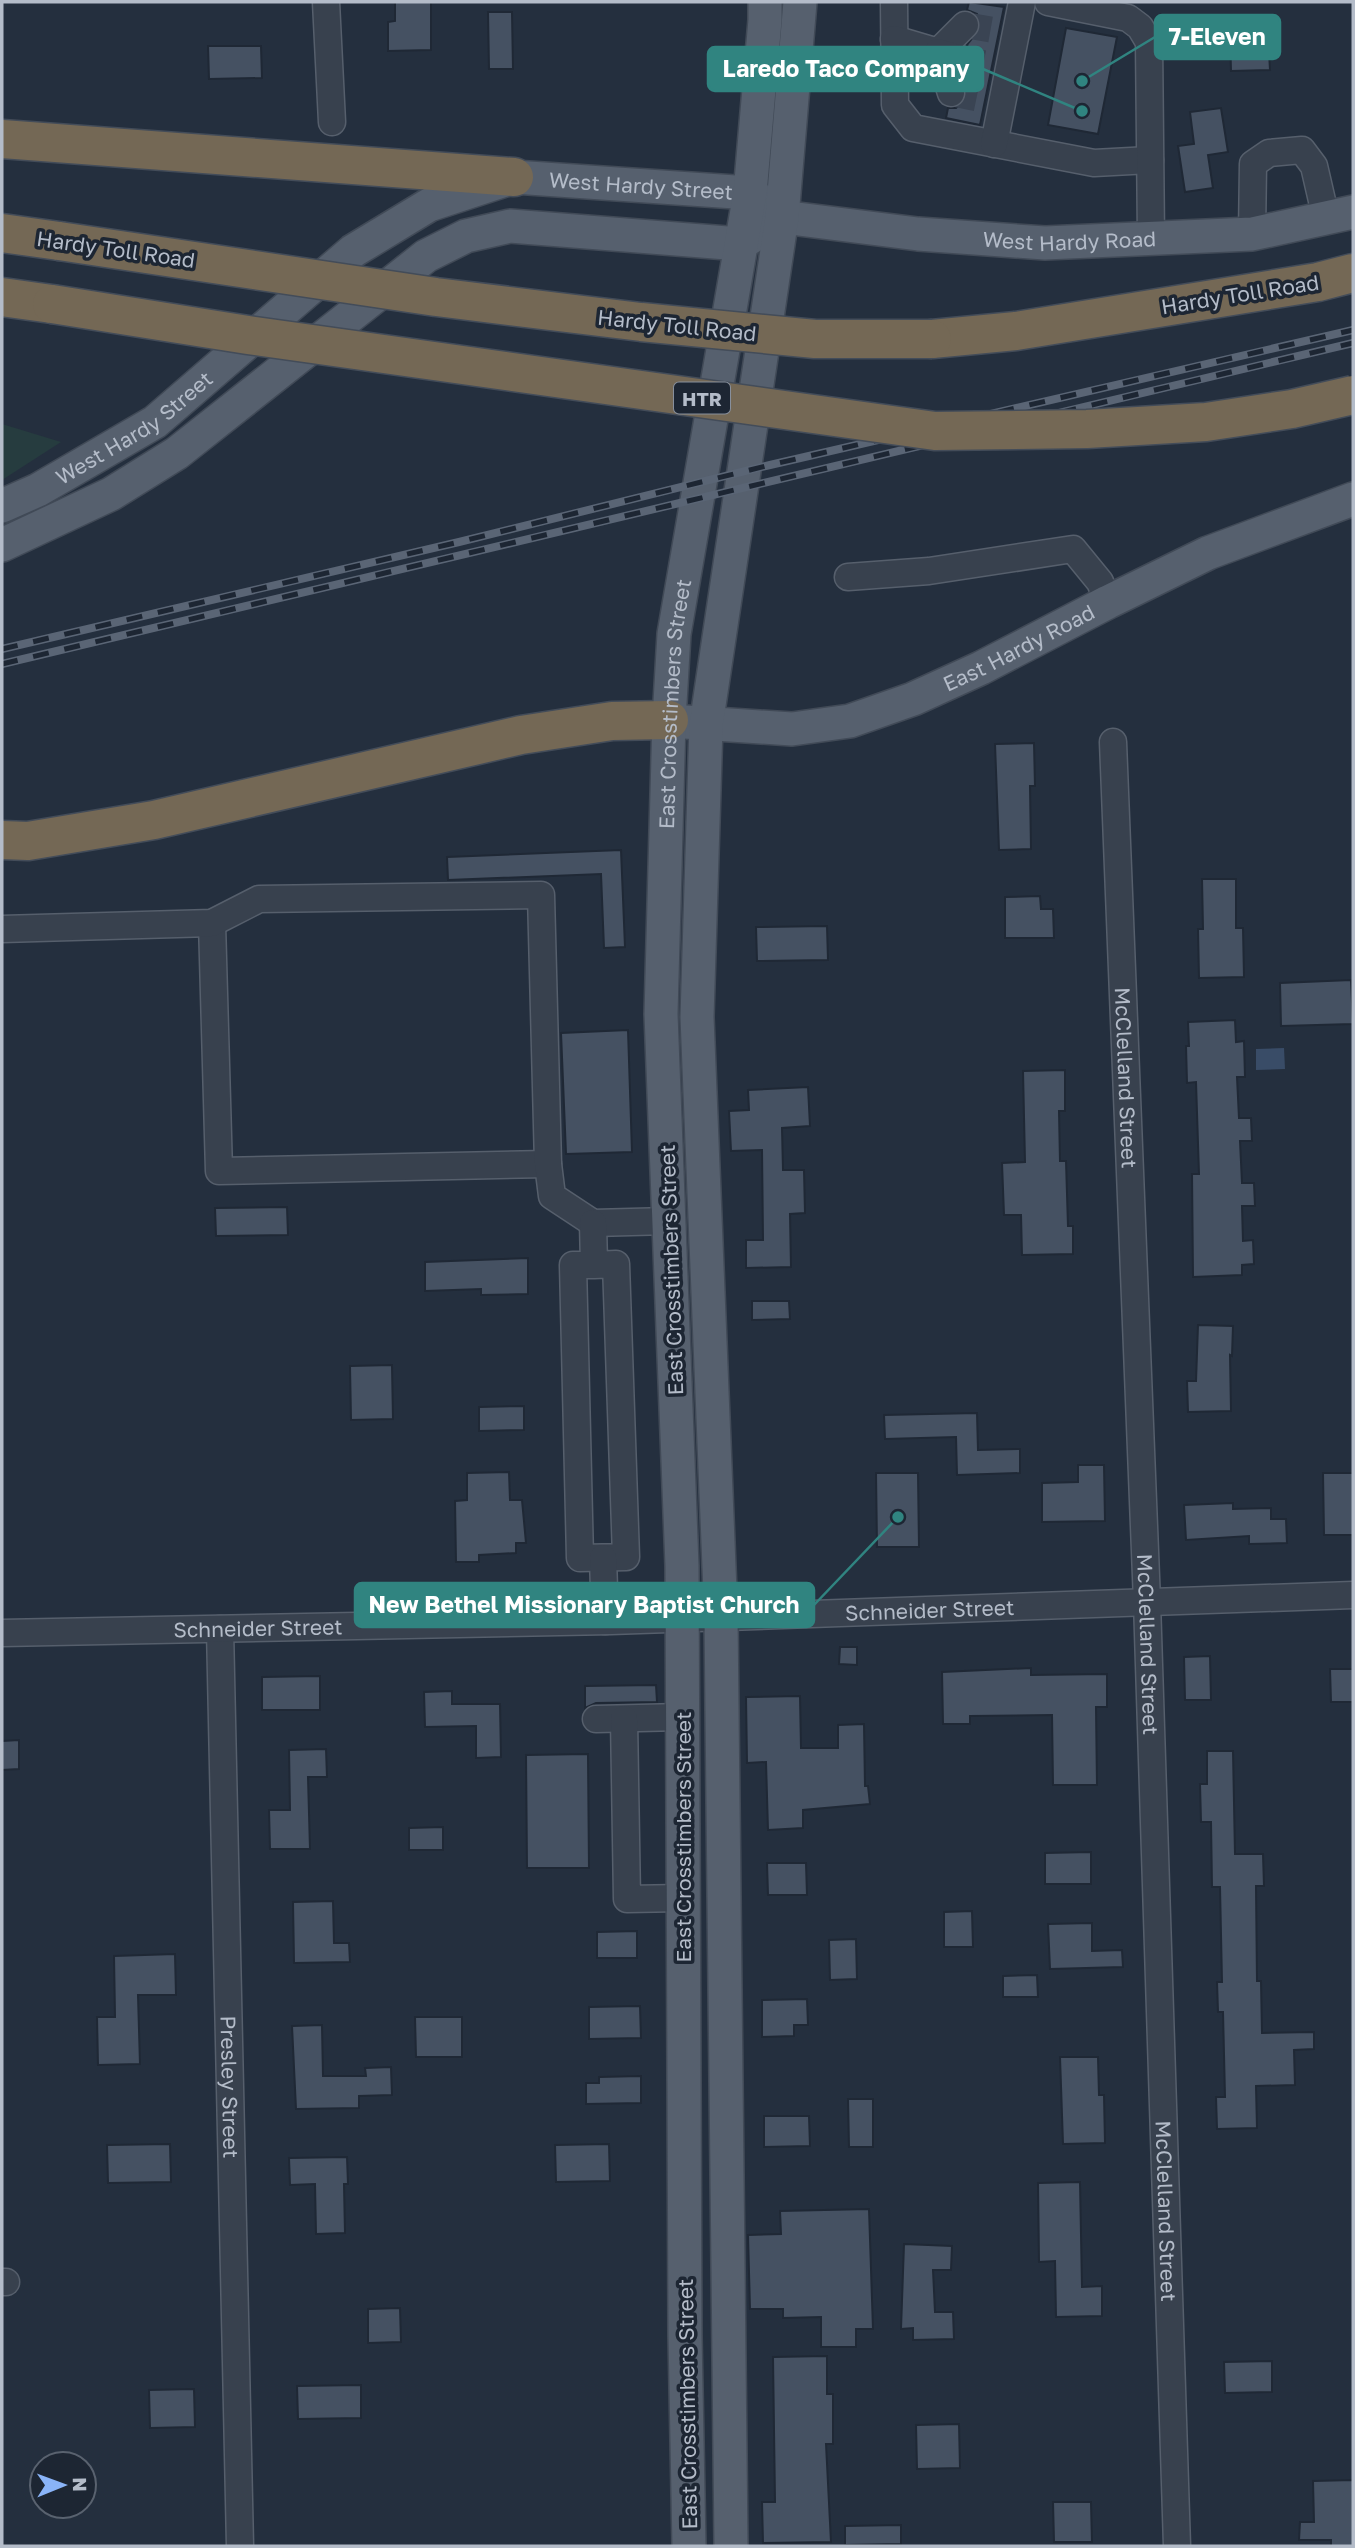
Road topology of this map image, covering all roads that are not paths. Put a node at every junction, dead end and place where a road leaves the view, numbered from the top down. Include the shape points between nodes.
1 (326, 2) edge
2 (765, 2) edge
3 (800, 2) edge
4 (894, 2) edge
5 (1022, 2) edge
6 (1048, 2) edge
7 (965, 24) dead end
8 (999, 31) dead end
9 (894, 39) junction
10 (948, 55) junction
11 (1001, 68) junction
12 (951, 93) dead end
13 (985, 100) dead end
14 (332, 122) dead end
15 (2, 139) edge
16 (994, 144) junction
17 (1150, 160) junction
18 (514, 177) junction
19 (750, 193) junction
20 (1340, 215) edge
21 (782, 216) junction
22 (2, 233) edge
23 (1252, 234) junction
24 (1151, 239) junction
25 (740, 244) junction
26 (1353, 273) edge
27 (2, 297) edge
28 (1353, 395) edge
29 (1353, 499) edge
30 (2, 506) edge
31 (2, 545) edge
32 (848, 578) dead end
33 (1108, 602) junction
34 (687, 722) junction
35 (1113, 741) dead end
36 (15, 840) edge
37 (212, 923) junction
38 (2, 929) edge
39 (662, 1014) junction
40 (697, 1017) junction
41 (548, 1164) junction
42 (704, 1217) junction
43 (669, 1221) junction
44 (593, 1223) junction
45 (594, 1265) junction
46 (603, 1558) junction
47 (1353, 1595) edge
48 (1147, 1602) junction
49 (721, 1617) junction
50 (682, 1618) junction
51 (605, 1621) junction
52 (220, 1629) junction
53 (2, 1633) edge
54 (682, 1717) junction
55 (624, 1718) junction
56 (596, 1719) dead end
57 (724, 1892) junction
58 (683, 1894) junction
59 (685, 2320) junction
60 (729, 2320) junction
61 (240, 2546) edge
62 (689, 2546) edge
63 (731, 2546) edge
64 (1177, 2546) edge

1 - 14 street
2 - 19 main road, East Crosstimbers Street
3 - 21 main road, East Crosstimbers Street
4 - 9 street
5 - 11 street
6 - 17 street via 1128,18 1140,27 1149,42
7 - 10 street
8 - 11 street
9 - 10 street
9 - 16 street via 895,105 913,128
10 - 12 street
11 - 13 street
11 - 16 street
15 - 18 highway
16 - 17 street via 1094,163
17 - 24 street
18 - 19 main road, West Hardy Street
18 - 30 main road, West Hardy Street via 429,205 353,251 155,422
19 - 21 main road, West Hardy Street
19 - 25 main road, East Crosstimbers Street
20 - 23 main road, West Hardy Road
20 - 23 street via 1302,150 1269,153 1253,164
21 - 24 main road, West Hardy Road via 918,234 1045,243
21 - 25 main road
21 - 34 main road, East Crosstimbers Street
22 - 26 highway, Hardy Toll Road, bridge via 436,297 815,339 932,339 1016,331
23 - 24 main road, West Hardy Road
25 - 31 main road, West Hardy Street via 510,226 466,236 426,256 177,453 111,494
25 - 34 main road, East Crosstimbers Street via 674,634
27 - 28 highway, HTR, bridge via 935,431 1206,422
29 - 33 main road, East Hardy Road via 1208,553
32 - 33 street via 1073,549 1100,582
33 - 34 main road, East Hardy Road via 981,668 850,721 792,729
34 - 36 highway via 612,721 521,735 153,820
34 - 39 main road, East Crosstimbers Street
34 - 40 main road, East Crosstimbers Street
35 - 48 street, McClelland Street
37 - 38 street
37 - 41 street via 219,1171
37 - 41 street via 260,899 541,895
39 - 40 main road
39 - 43 main road, East Crosstimbers Street
40 - 42 main road, East Crosstimbers Street
41 - 44 street via 552,1196
42 - 43 main road
42 - 49 main road, East Crosstimbers Street
43 - 44 street
43 - 50 main road, East Crosstimbers Street
44 - 45 street
45 - 46 street via 573,1265 580,1558
45 - 46 street via 616,1264 626,1557
46 - 51 street
47 - 48 street, Schneider Street
48 - 49 street, Schneider Street
48 - 64 street, McClelland Street
49 - 50 street, Schneider Street
49 - 57 main road, East Crosstimbers Street
50 - 51 street, Schneider Street
50 - 54 main road, East Crosstimbers Street
51 - 52 street, Schneider Street
52 - 53 street, Schneider Street
52 - 61 street, Presley Street
54 - 55 street
54 - 58 main road, East Crosstimbers Street
55 - 56 street
55 - 58 street via 627,1899
57 - 58 main road
57 - 60 main road, East Crosstimbers Street
58 - 59 main road, East Crosstimbers Street
59 - 60 main road
59 - 62 main road, East Crosstimbers Street
60 - 63 main road, East Crosstimbers Street

